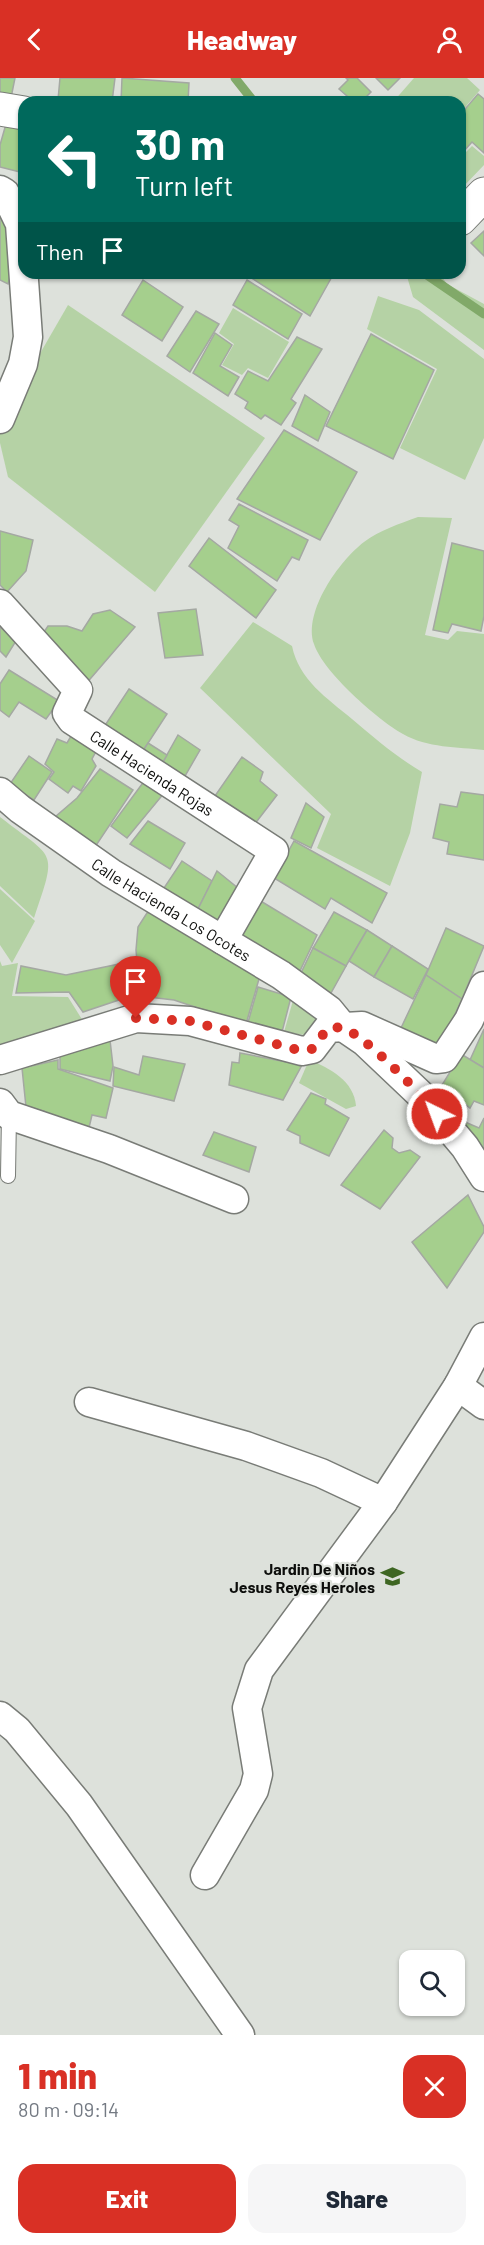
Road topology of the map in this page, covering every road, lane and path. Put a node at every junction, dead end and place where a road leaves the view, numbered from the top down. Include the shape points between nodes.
1 (0, 109) edge
2 (18, 112) edge
3 (0, 190) edge
4 (484, 194) edge
5 (466, 213) edge
6 (18, 220) edge
7 (24, 279) edge
8 (0, 419) edge
9 (0, 604) edge
10 (0, 792) edge
11 (223, 940) junction
12 (484, 986) edge
13 (343, 1028) junction
14 (0, 1060) edge
15 (4, 1109) edge
16 (8, 1176) dead end
17 (484, 1177) edge
18 (234, 1199) dead end
19 (484, 1337) edge
20 (458, 1386) junction
21 (89, 1402) dead end
22 (484, 1404) edge
23 (383, 1502) junction
24 (0, 1716) edge
25 (205, 1875) dead end
26 (240, 2035) edge

1 - 2 main road
3 - 6 street
4 - 5 main road
7 - 8 street via 28,337 23,364
9 - 11 street, Calle Hacienda Rojas via 78,690 67,713 72,720 274,850
10 - 11 street, Calle Hacienda Los Ocotes via 111,873
11 - 13 street, Calle Hacienda Los Ocotes via 281,975 328,1010
12 - 13 street via 469,1020 444,1058 436,1059 362,1026
13 - 14 street via 328,1028 312,1049 302,1051 190,1021 136,1018
13 - 17 street, Calle Hacienda Los Ocotes via 365,1042 423,1097
15 - 16 lane
15 - 18 street
19 - 20 street
20 - 22 street
20 - 23 street
21 - 23 street via 246,1446 321,1473
23 - 25 street via 259,1670 247,1708 258,1774 254,1790
24 - 26 street via 17,1730 79,1805

